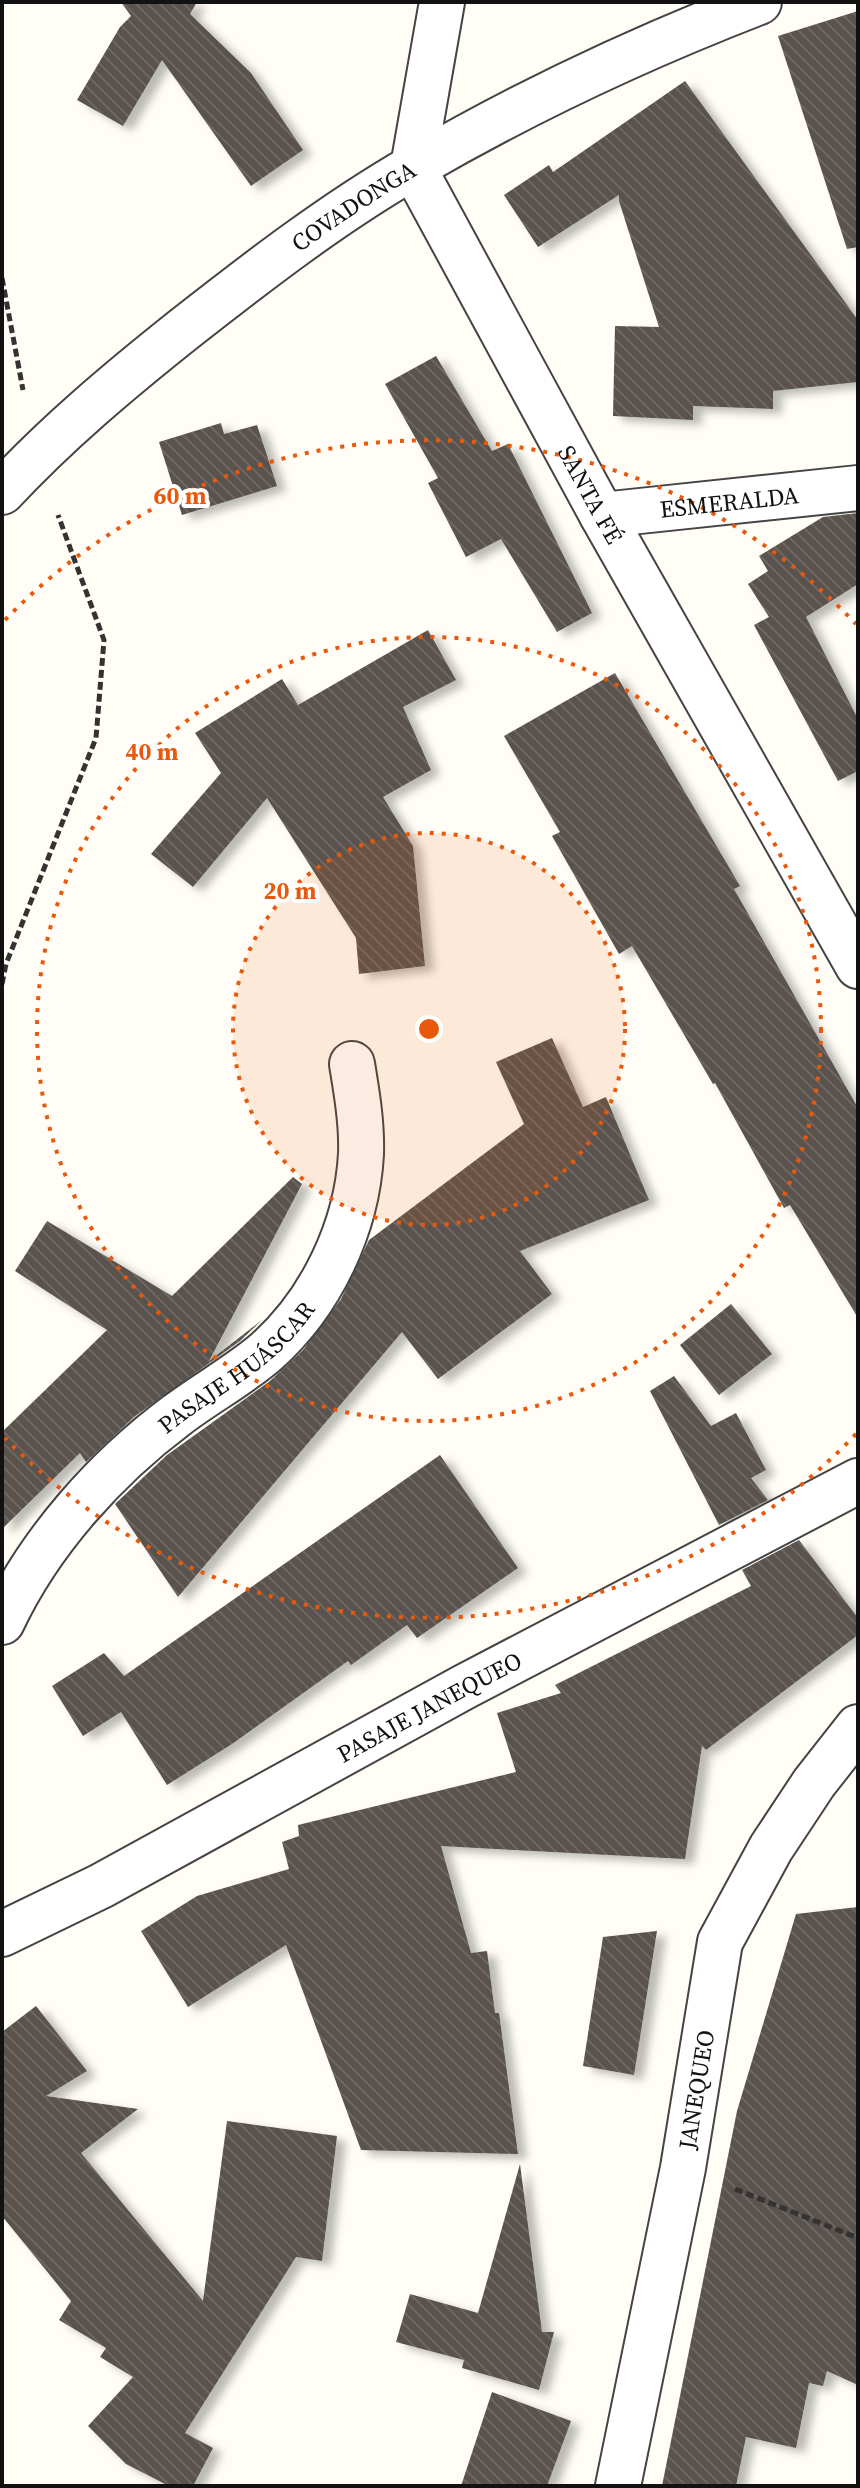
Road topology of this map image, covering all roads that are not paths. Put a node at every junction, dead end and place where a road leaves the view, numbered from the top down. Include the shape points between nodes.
1 (442, 2) edge
2 (759, 2) edge
3 (413, 167) junction
4 (858, 488) edge
5 (2, 492) edge
6 (602, 515) junction
7 (858, 966) edge
8 (352, 1064) dead end
9 (858, 1481) edge
10 (2, 1622) edge
11 (858, 1727) edge
12 (2, 1934) edge
13 (618, 2486) edge

1 - 3 street
2 - 3 street, COVADONGA via 595,71
3 - 5 street, COVADONGA via 322,226 133,369
3 - 6 street, SANTA FÉ
4 - 6 street, ESMERALDA
6 - 7 street, SANTA FÉ
8 - 10 street, PASAJE HUÁSCAR via 361,1155 355,1200 322,1282 268,1349 165,1424 73,1513
9 - 12 street, PASAJE JANEQUEO
11 - 13 street, JANEQUEO via 771,1848 720,1942 683,2168

